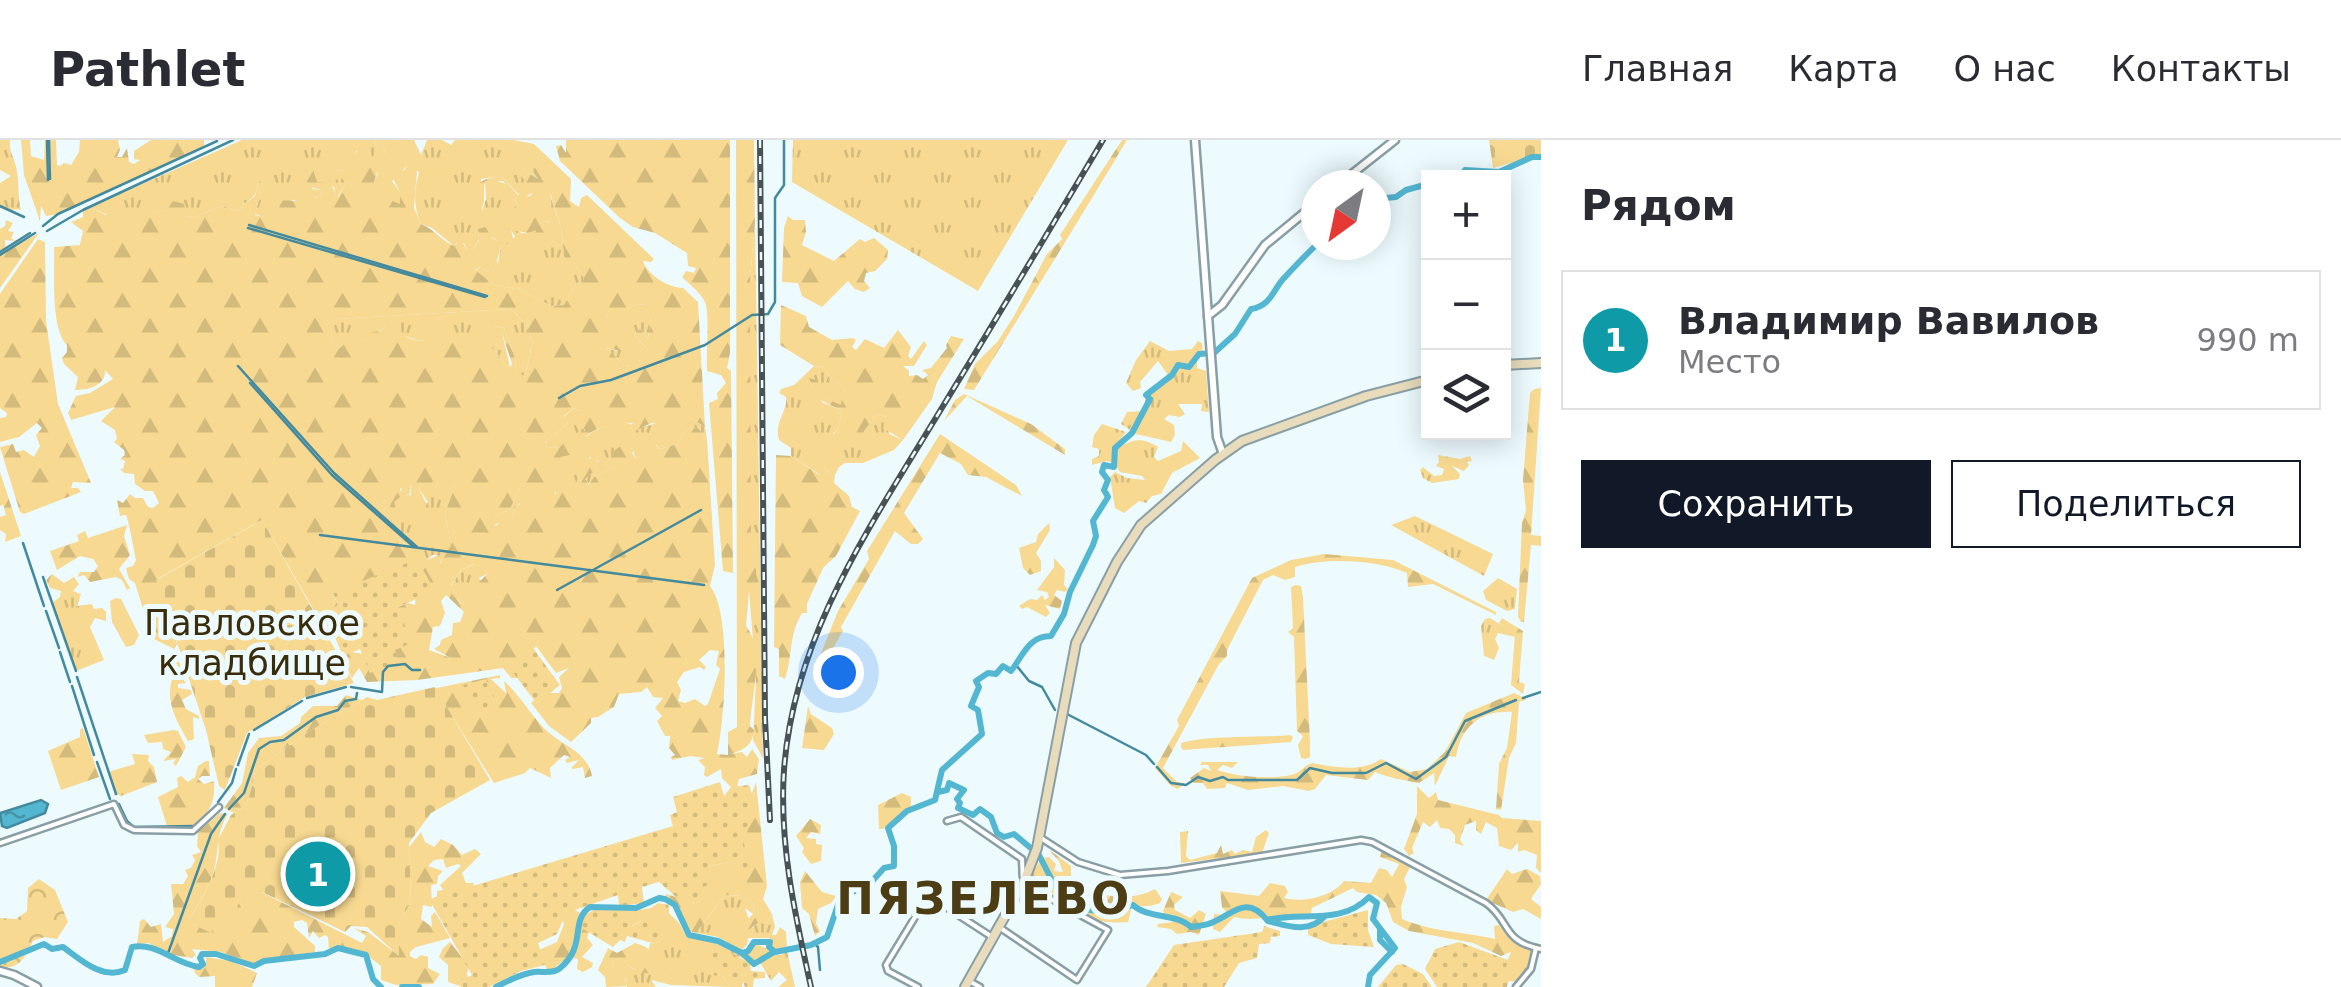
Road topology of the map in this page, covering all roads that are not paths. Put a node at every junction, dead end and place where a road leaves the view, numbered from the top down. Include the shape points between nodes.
1 (1196, 140) edge
2 (1395, 140) edge
3 (1357, 170) edge
4 (1301, 216) edge
5 (1208, 316) junction
6 (1541, 363) edge
7 (1511, 364) edge
8 (1421, 382) edge
9 (1223, 454) junction
10 (219, 807) dead end
11 (947, 821) dead end
12 (0, 843) edge
13 (1039, 843) junction
14 (1023, 884) junction
15 (999, 928) junction
16 (993, 937) junction
17 (1539, 948) edge
18 (0, 972) edge
19 (967, 984) edge
20 (37, 987) edge
21 (918, 987) edge
22 (980, 987) edge
23 (1516, 987) edge

1 - 5 street
2 - 3 street
4 - 5 street via 1266,245
5 - 9 street
6 - 7 main road
8 - 9 main road via 1311,414
9 - 13 main road via 1142,525 1076,643
10 - 12 street via 193,830 134,830 114,804
11 - 14 street via 961,817 1022,858
13 - 14 main road
13 - 17 street via 1120,875 1372,842 1494,908 1510,936
14 - 15 main road
14 - 15 street via 1106,926 1104,940 1077,980
15 - 16 main road
16 - 19 main road
16 - 21 street via 926,899 886,965
17 - 23 street
18 - 20 street
19 - 22 street

